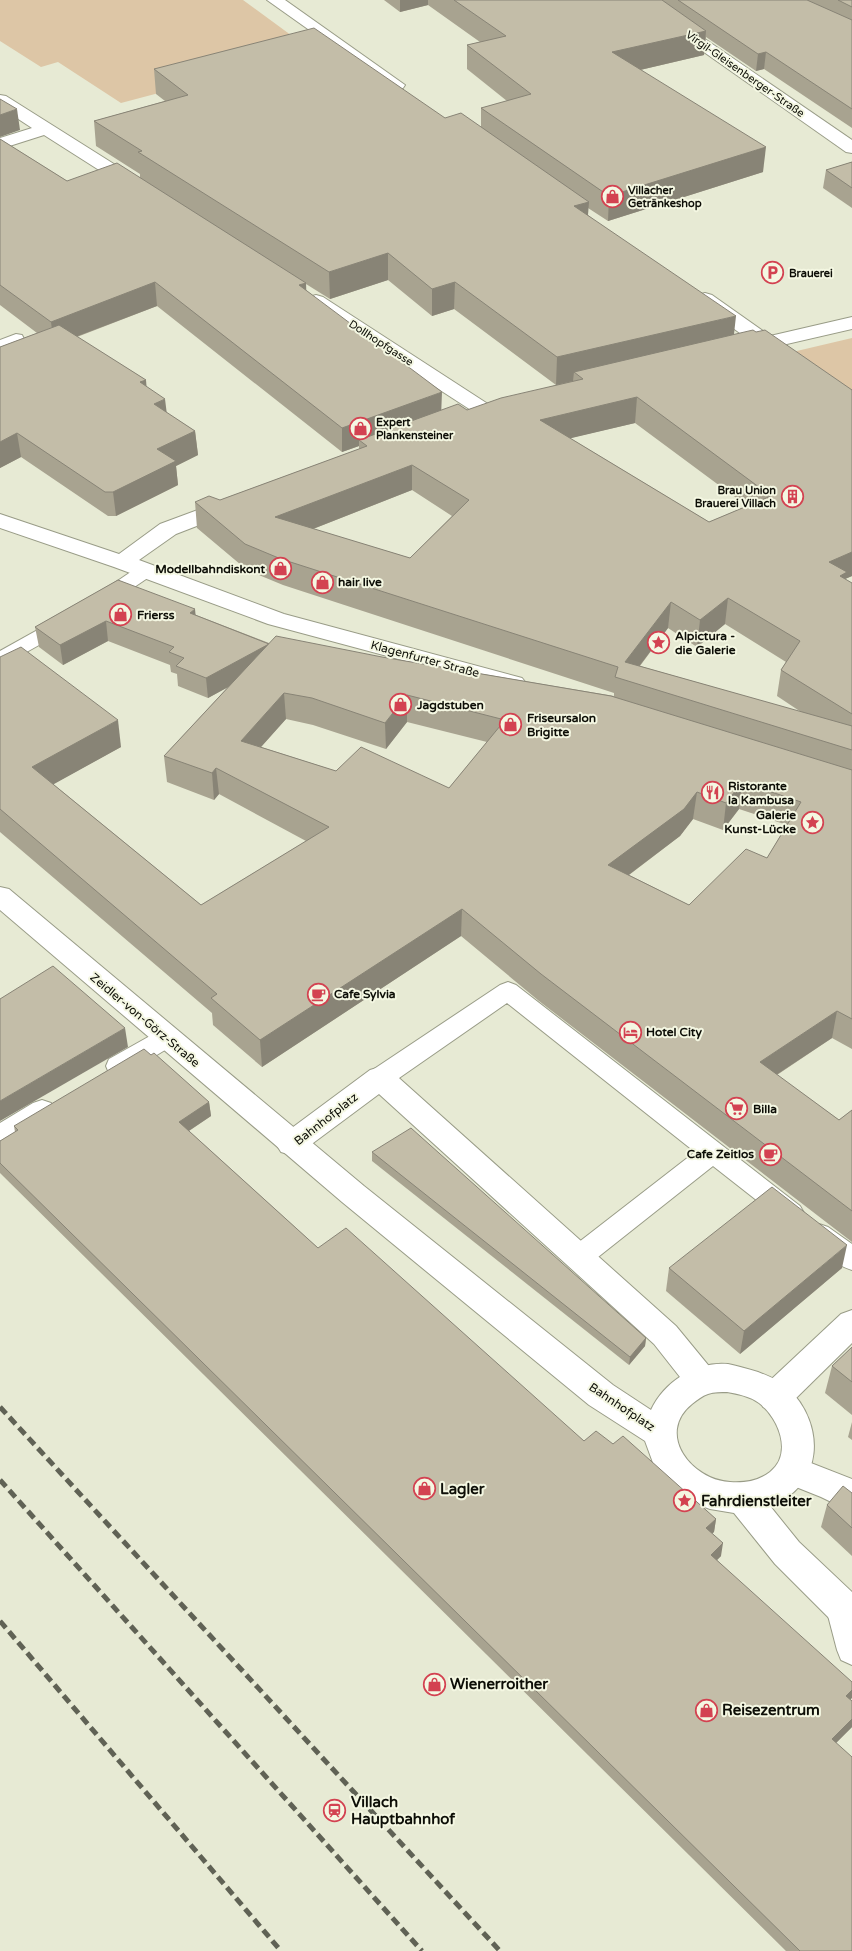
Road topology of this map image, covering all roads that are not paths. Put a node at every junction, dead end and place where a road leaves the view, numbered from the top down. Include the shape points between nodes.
1 (275, 0) edge
2 (638, 0) edge
3 (409, 93) edge
4 (0, 100) edge
5 (45, 128) junction
6 (0, 144) edge
7 (852, 148) edge
8 (155, 198) edge
9 (693, 291) edge
10 (304, 293) edge
11 (852, 323) edge
12 (16, 339) edge
13 (0, 346) edge
14 (774, 350) junction
15 (728, 352) edge
16 (506, 405) edge
17 (251, 497) edge
18 (0, 521) edge
19 (122, 562) junction
20 (145, 571) junction
21 (0, 660) edge
22 (533, 689) edge
23 (0, 896) edge
24 (166, 1038) junction
25 (102, 1075) edge
26 (380, 1078) junction
27 (60, 1100) edge
28 (0, 1135) edge
29 (291, 1144) junction
30 (713, 1152) junction
31 (579, 1256) junction
32 (852, 1260) edge
33 (852, 1323) edge
34 (702, 1381) junction
35 (775, 1397) junction
36 (660, 1433) junction
37 (793, 1471) junction
38 (852, 1497) edge
39 (744, 1498) junction
40 (846, 1610) edge
41 (852, 1650) edge

1 - 3 street
2 - 7 street, Virgil-Gleisenberger-Straße
4 - 5 street
5 - 6 street
5 - 8 street
9 - 14 street
10 - 16 street, Dollhopfgasse via 474,413
11 - 14 street
12 - 13 lane
14 - 15 street
17 - 19 street via 168,529
18 - 19 street, Klagenfurter Straße
19 - 20 street, Klagenfurter Straße
20 - 21 lane via 109,597
20 - 22 street, Klagenfurter Straße via 276,619
23 - 24 street, Zeidler-von-Görz-Straße
24 - 25 lane
24 - 29 street, Zeidler-von-Görz-Straße
26 - 29 street, Bahnhofplatz
26 - 30 lane via 508,991
26 - 31 street
27 - 28 lane
29 - 36 street, Bahnhofplatz via 601,1394
30 - 31 lane
30 - 32 lane
31 - 34 street via 665,1335
33 - 35 street
34 - 35 street, Bahnhofplatz via 727,1378 753,1384
34 - 36 street, Bahnhofplatz via 680,1392 665,1411
35 - 37 street, Bahnhofplatz via 793,1419 800,1446
36 - 39 street, Bahnhofplatz via 665,1454 677,1473 696,1488 720,1497
37 - 38 street
37 - 39 street, Bahnhofplatz via 772,1490
39 - 40 street via 787,1553
40 - 41 lane

